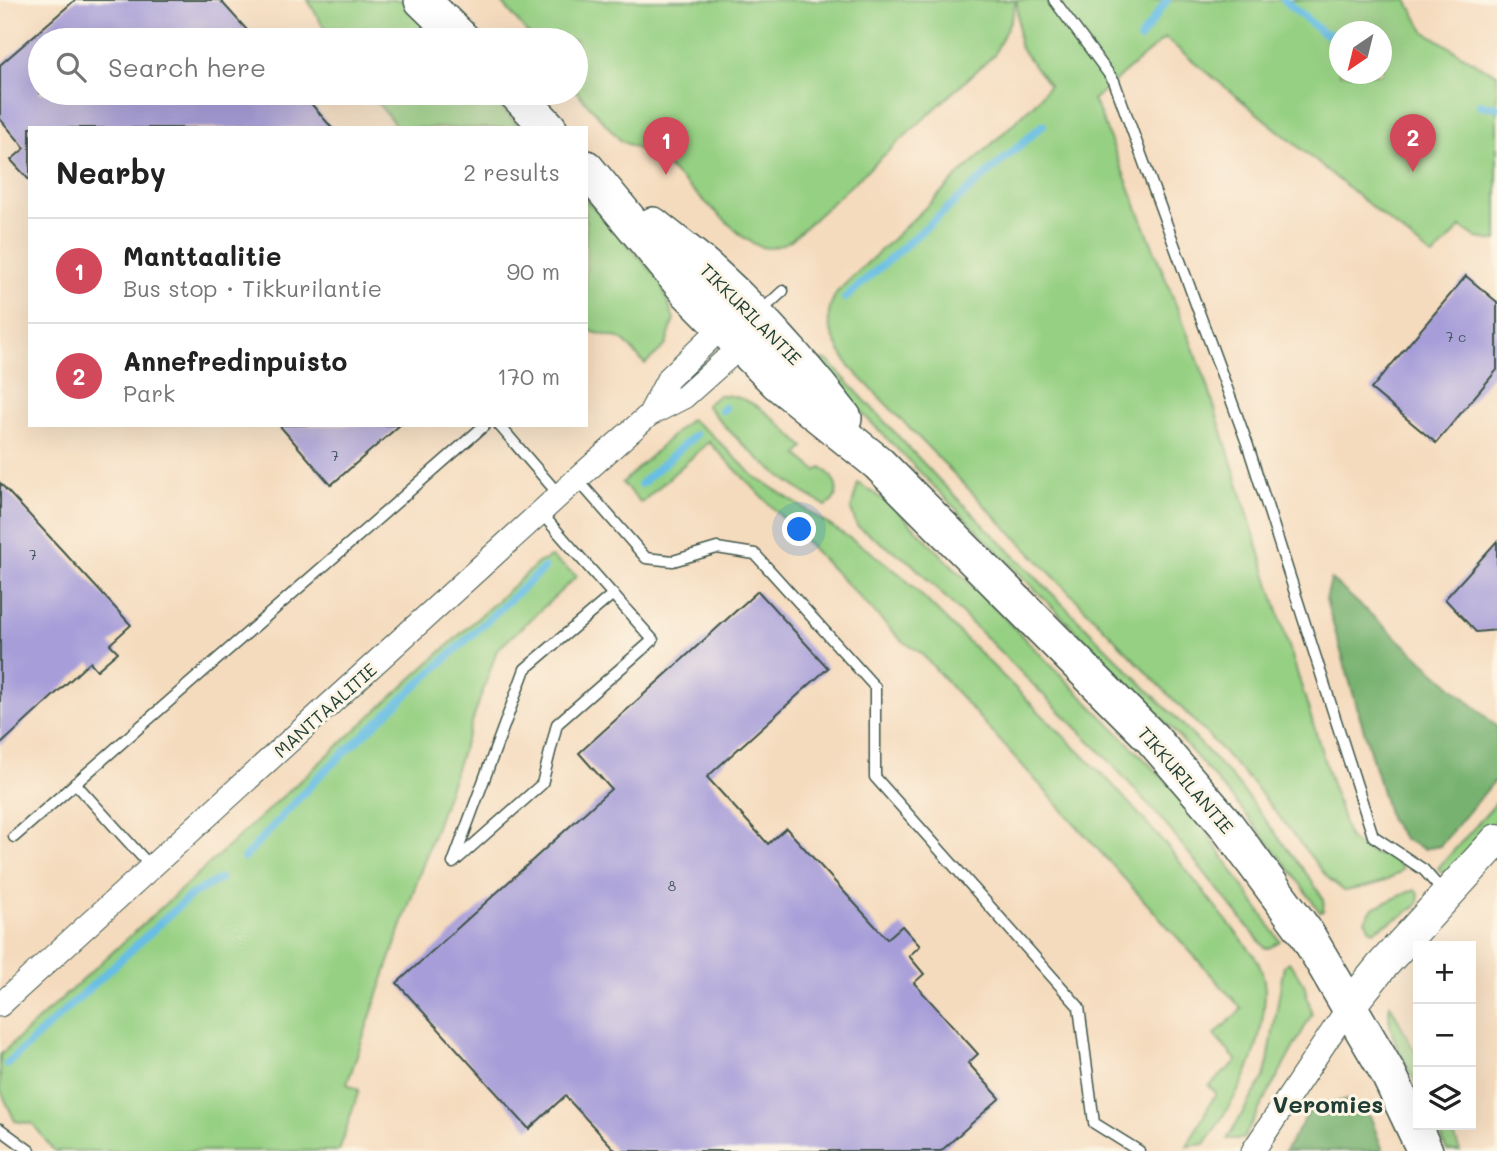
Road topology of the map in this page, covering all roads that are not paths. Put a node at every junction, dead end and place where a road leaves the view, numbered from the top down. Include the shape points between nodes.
1 (422, 0) edge
2 (450, 0) edge
3 (1054, 0) edge
4 (451, 28) edge
5 (470, 28) edge
6 (527, 105) edge
7 (547, 126) edge
8 (594, 177) edge
9 (783, 291) dead end
10 (740, 330) junction
11 (483, 427) edge
12 (501, 427) edge
13 (577, 479) junction
14 (560, 496) junction
15 (541, 513) junction
16 (614, 594) junction
17 (75, 783) junction
18 (14, 836) dead end
19 (1497, 840) edge
20 (152, 868) junction
21 (1447, 895) junction
22 (0, 1004) edge
23 (1350, 1005) junction
24 (0, 1129) edge
25 (30, 1151) edge
26 (1139, 1151) edge
27 (1253, 1151) edge
28 (1425, 1151) edge

1 - 4 main road
2 - 5 main road
3 - 21 lane via 1114,81 1247,443 1373,836 1424,870
6 - 7 main road
8 - 10 main road, TIKKURILANTIE via 711,271
9 - 10 lane
10 - 13 street, MANTTAALITIE via 668,379 649,415
10 - 23 main road, TIKKURILANTIE via 799,361 878,463 1151,737 1241,844 1306,933
11 - 17 lane
12 - 14 lane
13 - 14 street, MANTTAALITIE
13 - 26 lane via 646,558 673,561 717,548 755,554 875,687 875,777 1079,1007 1094,1123
14 - 15 street, MANTTAALITIE
15 - 16 lane
15 - 20 street, MANTTAALITIE
16 - 16 lane via 653,640 557,724 541,785 453,863 525,668
17 - 18 lane
17 - 20 lane
19 - 21 street
20 - 22 street, MANTTAALITIE
21 - 23 street
23 - 27 street
23 - 28 main road, TIKKURILANTIE
24 - 25 lane

